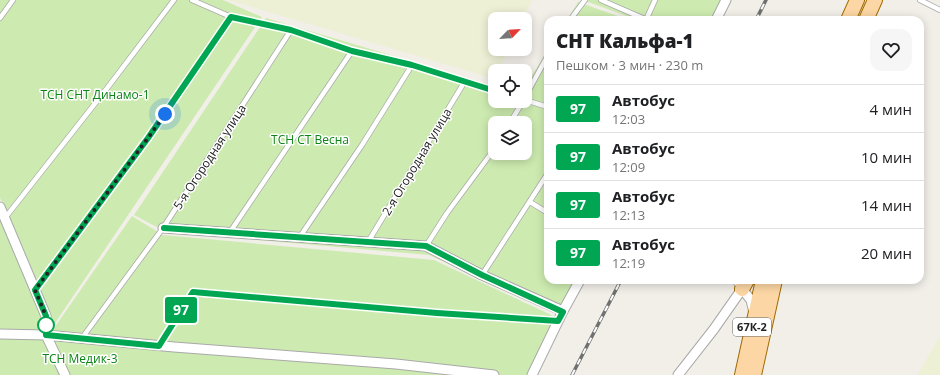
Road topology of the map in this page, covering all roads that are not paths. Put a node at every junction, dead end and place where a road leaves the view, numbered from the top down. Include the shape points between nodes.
1 (13, 0) edge
2 (174, 0) edge
3 (192, 0) edge
4 (585, 0) edge
5 (601, 0) edge
6 (655, 0) edge
7 (726, 0) edge
8 (857, 0) edge
9 (875, 0) edge
10 (922, 0) edge
11 (940, 10) edge
12 (573, 16) edge
13 (637, 16) edge
14 (648, 16) edge
15 (718, 16) edge
16 (850, 16) edge
17 (868, 16) edge
18 (231, 17) junction
19 (0, 18) edge
20 (291, 30) junction
21 (352, 51) junction
22 (544, 62) edge
23 (412, 65) junction
24 (465, 81) junction
25 (532, 84) edge
26 (488, 89) edge
27 (532, 103) edge
28 (544, 106) edge
29 (488, 157) edge
30 (544, 180) edge
31 (530, 202) junction
32 (0, 207) edge
33 (544, 211) edge
34 (5, 218) junction
35 (164, 228) junction
36 (229, 233) junction
37 (299, 238) junction
38 (368, 243) junction
39 (426, 246) junction
40 (482, 275) junction
41 (578, 284) edge
42 (741, 284) edge
43 (743, 284) edge
44 (762, 284) edge
45 (774, 284) edge
46 (35, 290) junction
47 (563, 312) junction
48 (755, 316) junction
49 (558, 321) junction
50 (0, 334) edge
51 (46, 335) junction
52 (81, 339) junction
53 (159, 346) junction
54 (65, 375) edge
55 (494, 375) edge
56 (532, 375) edge
57 (678, 375) edge
58 (742, 375) edge
59 (754, 375) edge

1 - 19 lane
2 - 34 lane
3 - 18 lane
4 - 12 lane
5 - 13 lane
6 - 14 lane
7 - 15 street
8 - 16 main road
9 - 17 main road
10 - 11 lane
18 - 20 lane
18 - 46 lane via 148,138
20 - 21 lane
20 - 35 lane, 5-я Огородная улица
21 - 23 lane
21 - 36 lane
22 - 25 lane
23 - 24 lane
23 - 37 lane
24 - 26 lane
24 - 38 lane, 2-я Огородная улица
27 - 28 lane
29 - 39 lane
30 - 31 lane
31 - 33 lane
31 - 40 lane
32 - 34 street
34 - 46 street
35 - 36 street
35 - 52 lane, 5-я Огородная улица
36 - 37 street
37 - 38 street
38 - 39 street
39 - 40 street
40 - 47 street
41 - 47 street
42 - 57 street via 714,329
43 - 48 street via 751,300
44 - 48 main road, 67К-2
45 - 59 main road, 67К-2
46 - 51 street via 46,316
47 - 49 street
48 - 58 main road, 67К-2
49 - 53 lane via 193,292
49 - 56 street
50 - 51 street
51 - 52 street
51 - 54 street
52 - 53 street
53 - 55 street via 396,364

